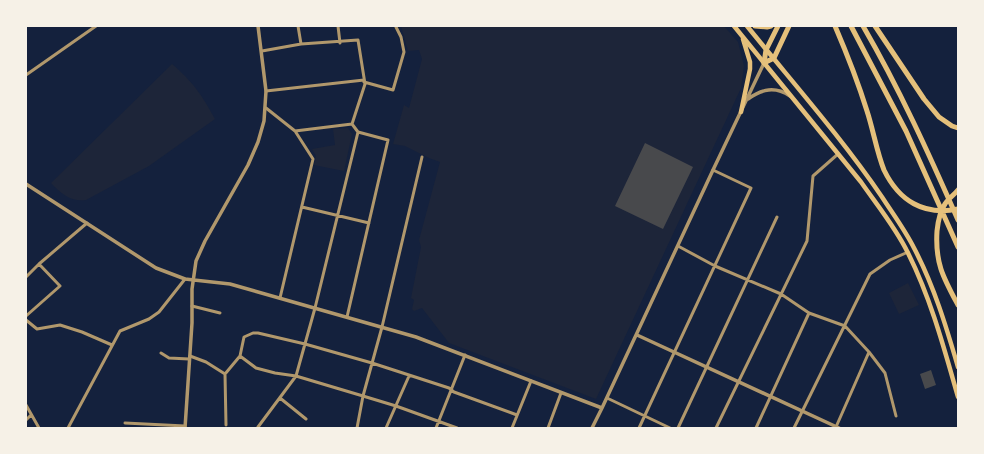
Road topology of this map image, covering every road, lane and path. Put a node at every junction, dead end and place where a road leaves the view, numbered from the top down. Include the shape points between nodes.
1 (96, 26) edge
2 (258, 26) edge
3 (298, 26) edge
4 (338, 26) edge
5 (734, 26) edge
6 (747, 26) edge
7 (755, 26) edge
8 (771, 26) edge
9 (778, 26) edge
10 (789, 26) edge
11 (835, 26) edge
12 (851, 26) edge
13 (863, 26) edge
14 (875, 26) edge
15 (396, 27) edge
16 (742, 35) junction
17 (340, 43) junction
18 (300, 44) junction
19 (766, 50) junction
20 (262, 51) junction
21 (774, 58) junction
22 (764, 63) junction
23 (26, 74) edge
24 (364, 81) junction
25 (266, 91) junction
26 (793, 98) junction
27 (746, 101) junction
28 (266, 108) junction
29 (741, 112) junction
30 (352, 124) junction
31 (958, 128) edge
32 (295, 131) junction
33 (358, 132) junction
34 (838, 154) junction
35 (422, 157) dead end
36 (713, 170) junction
37 (26, 184) edge
38 (958, 190) edge
39 (302, 207) junction
40 (958, 209) edge
41 (337, 215) junction
42 (777, 217) dead end
43 (958, 220) edge
44 (87, 223) junction
45 (368, 223) junction
46 (678, 246) junction
47 (958, 247) edge
48 (908, 252) junction
49 (39, 264) junction
50 (715, 266) junction
51 (26, 277) edge
52 (185, 279) junction
53 (193, 280) junction
54 (748, 280) junction
55 (781, 294) junction
56 (280, 298) junction
57 (958, 305) edge
58 (192, 306) junction
59 (315, 308) junction
60 (809, 312) junction
61 (220, 313) dead end
62 (26, 316) edge
63 (347, 317) junction
64 (26, 320) edge
65 (845, 326) junction
66 (382, 327) junction
67 (637, 335) junction
68 (305, 344) junction
69 (112, 345) junction
70 (674, 352) junction
71 (869, 352) junction
72 (161, 353) dead end
73 (465, 355) junction
74 (240, 356) junction
75 (190, 358) junction
76 (372, 363) junction
77 (707, 367) junction
78 (958, 367) edge
79 (225, 374) junction
80 (296, 376) junction
81 (409, 376) junction
82 (531, 381) junction
83 (739, 382) junction
84 (451, 389) junction
85 (561, 393) junction
86 (363, 396) junction
87 (771, 396) junction
88 (958, 397) edge
89 (280, 398) junction
90 (607, 398) junction
91 (26, 405) edge
92 (396, 406) junction
93 (602, 408) junction
94 (802, 411) junction
95 (31, 415) junction
96 (517, 415) junction
97 (645, 416) junction
98 (896, 416) dead end
99 (306, 419) dead end
100 (26, 420) edge
101 (439, 422) junction
102 (125, 423) dead end
103 (226, 425) dead end
104 (142, 426) edge
105 (185, 427) edge
106 (258, 427) dead end
107 (39, 428) edge
108 (68, 428) edge
109 (357, 428) edge
110 (386, 428) edge
111 (436, 428) edge
112 (457, 428) edge
113 (512, 428) edge
114 (548, 428) edge
115 (592, 428) edge
116 (639, 428) edge
117 (670, 428) edge
118 (678, 428) edge
119 (716, 428) edge
120 (756, 428) edge
121 (794, 428) edge
122 (837, 428) edge

1 - 23 street
2 - 20 street
3 - 18 street
4 - 17 street
5 - 16 main road
6 - 19 main road
7 - 8 highway
9 - 19 highway
10 - 21 highway
11 - 40 highway via 849,58 884,169 895,187 910,202 927,209
12 - 47 highway via 906,131
13 - 43 highway via 904,103
14 - 31 highway via 924,99 939,117
15 - 24 street via 404,52 393,90
16 - 22 main road
16 - 29 main road via 750,69
17 - 18 street
17 - 24 street via 358,40
18 - 20 street
19 - 21 main road
19 - 22 highway
20 - 25 street
21 - 22 highway
21 - 78 main road via 846,147 901,226 929,279
22 - 26 main road
22 - 27 street
24 - 25 street
24 - 30 street
25 - 28 street
26 - 27 street via 786,93 769,90 756,93
26 - 34 main road
27 - 29 street
28 - 32 street
28 - 53 street via 262,132 254,153 205,241 196,261
29 - 36 street
30 - 32 street
30 - 33 street
32 - 39 street via 313,159
33 - 41 street
33 - 45 street via 388,140
34 - 48 main road via 878,206
34 - 55 street via 813,176 807,241
35 - 66 street
36 - 46 street
36 - 50 street via 751,188
37 - 44 street
38 - 57 highway via 944,204 938,221 936,242 938,262
39 - 41 street
39 - 56 street
41 - 45 street
41 - 59 street
42 - 54 street
44 - 49 street
44 - 52 street via 156,268
45 - 63 street
46 - 50 street
46 - 67 street
48 - 65 street via 890,260 870,274
48 - 88 main road via 932,310
49 - 51 street
49 - 62 street via 60,286
50 - 54 street
50 - 70 street
52 - 53 street
52 - 69 street via 159,312 120,331
53 - 56 street via 230,284
53 - 58 street
54 - 55 street
54 - 77 street
55 - 60 street
55 - 83 street
56 - 59 street
58 - 61 street
58 - 75 street
59 - 63 street
59 - 68 street
60 - 65 street
60 - 87 street
63 - 66 street
64 - 69 street via 37,329 60,325
65 - 71 street
65 - 94 street
66 - 73 street
66 - 76 street
67 - 70 street
67 - 90 street
68 - 74 street via 253,333 244,337
68 - 76 street
68 - 80 street
69 - 108 street
70 - 77 street
70 - 97 street
71 - 98 street via 885,373
71 - 122 street
72 - 75 street via 169,358
73 - 82 street
73 - 84 street
74 - 79 street
74 - 80 street via 256,368
75 - 79 street via 206,362
75 - 105 street
76 - 81 street
76 - 86 street
77 - 83 street
77 - 118 street
79 - 103 street
80 - 86 street
80 - 89 street
81 - 84 street
81 - 92 street
82 - 85 street
82 - 96 street
83 - 87 street
83 - 119 street
84 - 96 street
84 - 101 street
85 - 93 street
85 - 114 street
86 - 92 street
86 - 109 street
87 - 94 street
87 - 120 street
89 - 99 street
89 - 106 street
90 - 93 street
90 - 97 street
91 - 95 street
92 - 101 street
92 - 110 street
93 - 115 street
94 - 121 street
94 - 122 street
95 - 100 street
95 - 107 street
96 - 113 street
97 - 116 street
97 - 117 street
101 - 111 street
101 - 112 street
102 - 104 street
104 - 105 street

